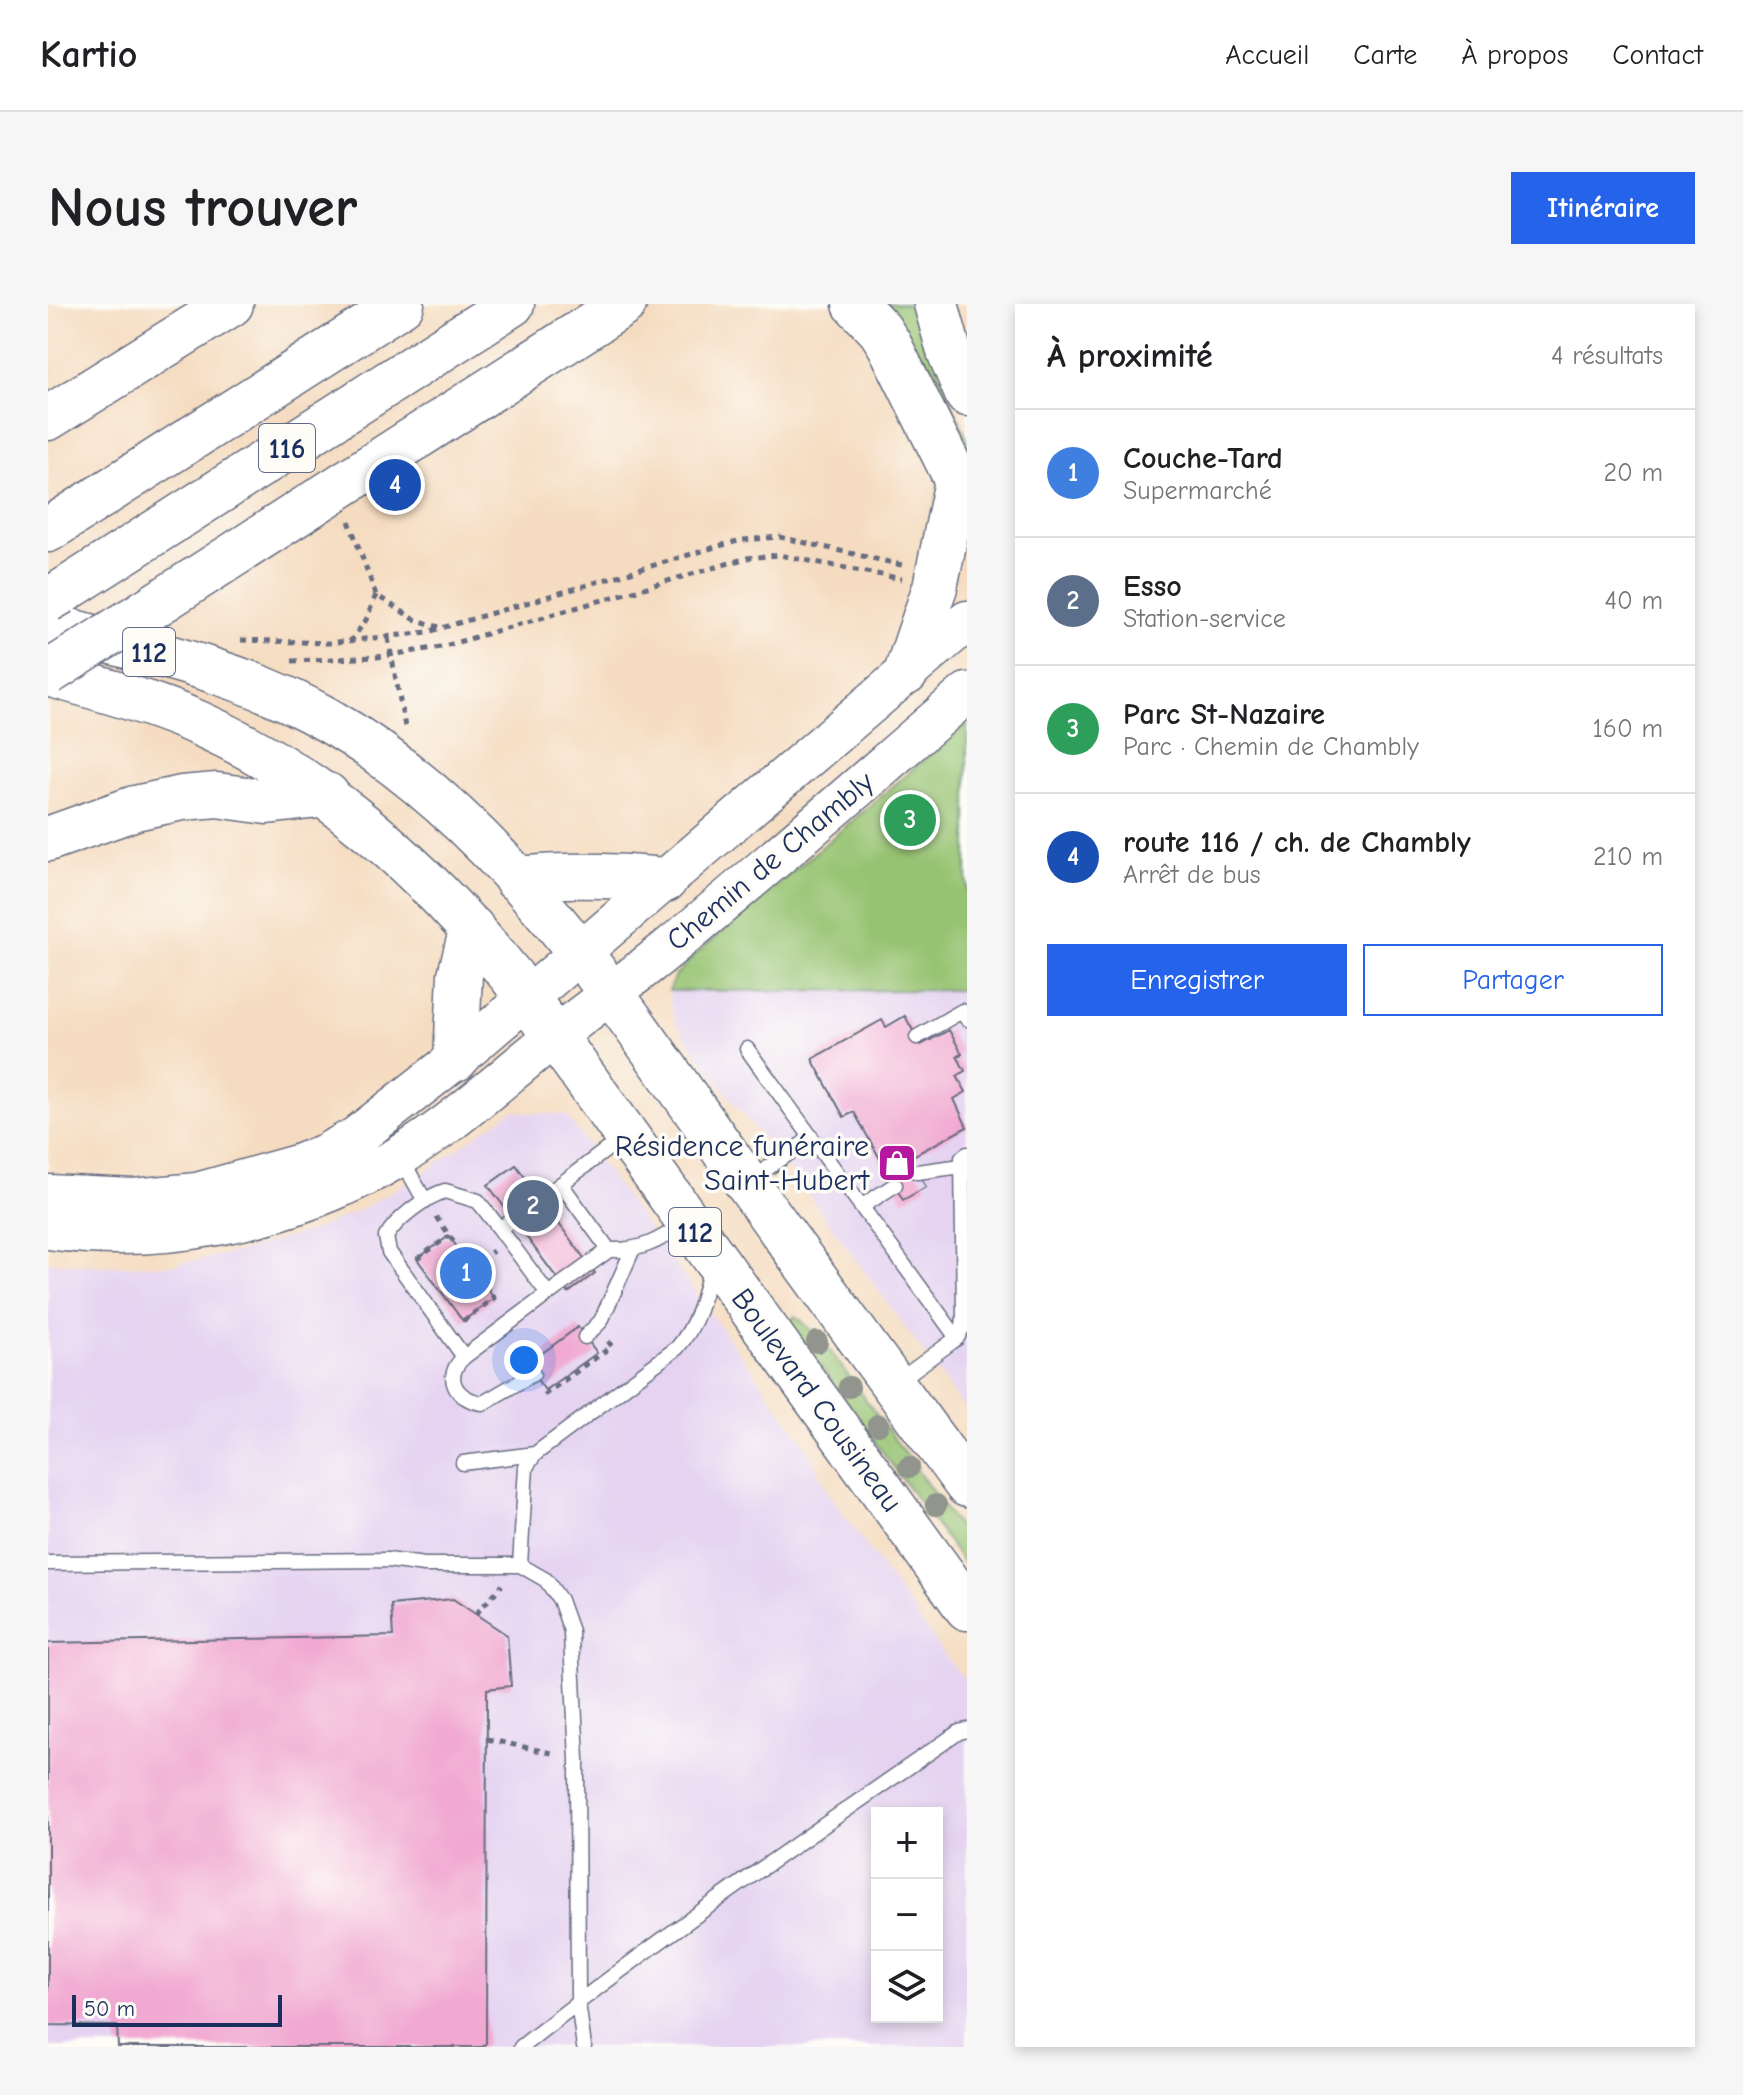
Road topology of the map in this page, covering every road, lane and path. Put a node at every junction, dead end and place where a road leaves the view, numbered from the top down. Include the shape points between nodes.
1 (231, 304) edge
2 (402, 304) edge
3 (512, 304) edge
4 (855, 304) edge
5 (936, 304) edge
6 (626, 306) edge
7 (967, 394) edge
8 (48, 418) edge
9 (962, 491) edge
10 (347, 516) dead end
11 (48, 530) edge
12 (908, 567) dead end
13 (905, 579) dead end
14 (376, 595) junction
15 (53, 606) edge
16 (967, 621) edge
17 (444, 628) junction
18 (388, 638) junction
19 (233, 640) dead end
20 (350, 642) junction
21 (391, 655) junction
22 (281, 660) dead end
23 (906, 673) junction
24 (48, 674) edge
25 (967, 693) edge
26 (406, 738) dead end
27 (327, 795) junction
28 (48, 839) edge
29 (516, 879) junction
30 (665, 880) junction
31 (472, 928) junction
32 (578, 953) junction
33 (611, 994) junction
34 (527, 998) junction
35 (967, 1019) edge
36 (555, 1036) junction
37 (917, 1037) dead end
38 (747, 1049) dead end
39 (456, 1059) junction
40 (626, 1135) junction
41 (811, 1138) junction
42 (400, 1156) junction
43 (965, 1160) edge
44 (917, 1172) dead end
45 (747, 1183) junction
46 (561, 1184) junction
47 (895, 1185) dead end
48 (48, 1195) edge
49 (425, 1201) junction
50 (861, 1207) junction
51 (687, 1221) junction
52 (48, 1229) edge
53 (500, 1229) junction
54 (609, 1250) junction
55 (632, 1251) junction
56 (713, 1258) junction
57 (426, 1271) dead end
58 (548, 1294) junction
59 (453, 1309) dead end
60 (603, 1333) dead end
61 (585, 1337) dead end
62 (957, 1338) junction
63 (464, 1357) junction
64 (534, 1379) joint
65 (893, 1385) junction
66 (535, 1454) junction
67 (463, 1463) dead end
68 (967, 1485) edge
69 (48, 1563) edge
70 (520, 1565) junction
71 (967, 1608) edge
72 (476, 1614) dead end
73 (967, 1717) edge
74 (963, 1731) edge
75 (487, 1739) dead end
76 (577, 1759) junction
77 (578, 2002) junction
78 (521, 2047) edge
79 (584, 2047) edge

1 - 8 main road
2 - 11 main road, 116
3 - 15 main road, 116
4 - 9 main road via 889,344
5 - 7 main road
6 - 24 main road, bridge
9 - 23 main road
10 - 14 path
12 - 17 path via 780,537 754,538
13 - 21 path via 779,555 747,558 466,641
14 - 17 path via 414,619
14 - 20 path
15 - 29 main road, 112 via 264,688 324,718 369,745 439,800
16 - 23 street, Chemin de Chambly
17 - 18 path
18 - 20 path
18 - 21 path
19 - 20 path
21 - 22 path
21 - 26 path
23 - 30 street, Chemin de Chambly
24 - 27 main road via 195,722 263,755
25 - 33 street, Chemin de Chambly
27 - 28 main road via 267,802 217,795 182,798 135,808
27 - 31 main road via 402,857
29 - 30 main road via 615,875
29 - 32 main road, 112
30 - 32 street, Chemin de Chambly
31 - 34 main road, 112
31 - 39 main road via 460,975
32 - 33 main road, 112
32 - 34 street, Chemin de Chambly
33 - 36 street, Chemin de Chambly
33 - 45 main road, 112
34 - 36 main road, 112
34 - 39 street, Chemin de Chambly
35 - 37 lane via 962,1011
36 - 40 main road, Boulevard Cousineau / 112
36 - 42 street, Chemin de Chambly
38 - 41 lane
39 - 48 street, Chemin de Chambly via 356,1137 266,1176 164,1197
40 - 46 lane
40 - 51 main road, Boulevard Cousineau / 112
41 - 45 lane
41 - 50 lane
42 - 49 lane
42 - 52 street, Chemin de Chambly via 330,1191 223,1224 130,1234
43 - 44 lane
43 - 62 lane via 964,1315
45 - 65 main road, 112
46 - 53 lane
46 - 54 lane
47 - 50 lane
49 - 53 lane via 445,1191 469,1197
49 - 63 lane via 388,1232 387,1247
50 - 62 lane
51 - 55 lane via 662,1240
51 - 56 main road, Boulevard Cousineau / 112
53 - 58 lane
54 - 55 lane
54 - 58 lane
55 - 61 lane via 601,1321
56 - 66 lane via 699,1313 677,1348
56 - 71 main road, Boulevard Cousineau / 112
57 - 59 path via 417,1259 449,1236 494,1298 463,1321
58 - 63 lane
60 - 64 path via 612,1346 544,1395
62 - 65 lane
63 - 64 lane via 455,1365 452,1379 476,1402
65 - 68 main road, 112
66 - 67 lane
66 - 70 lane via 526,1467
69 - 70 lane via 388,1560
70 - 72 path
70 - 76 lane via 546,1580 571,1631
73 - 74 lane
74 - 77 lane
75 - 76 path
76 - 77 lane
77 - 78 lane
77 - 79 lane

